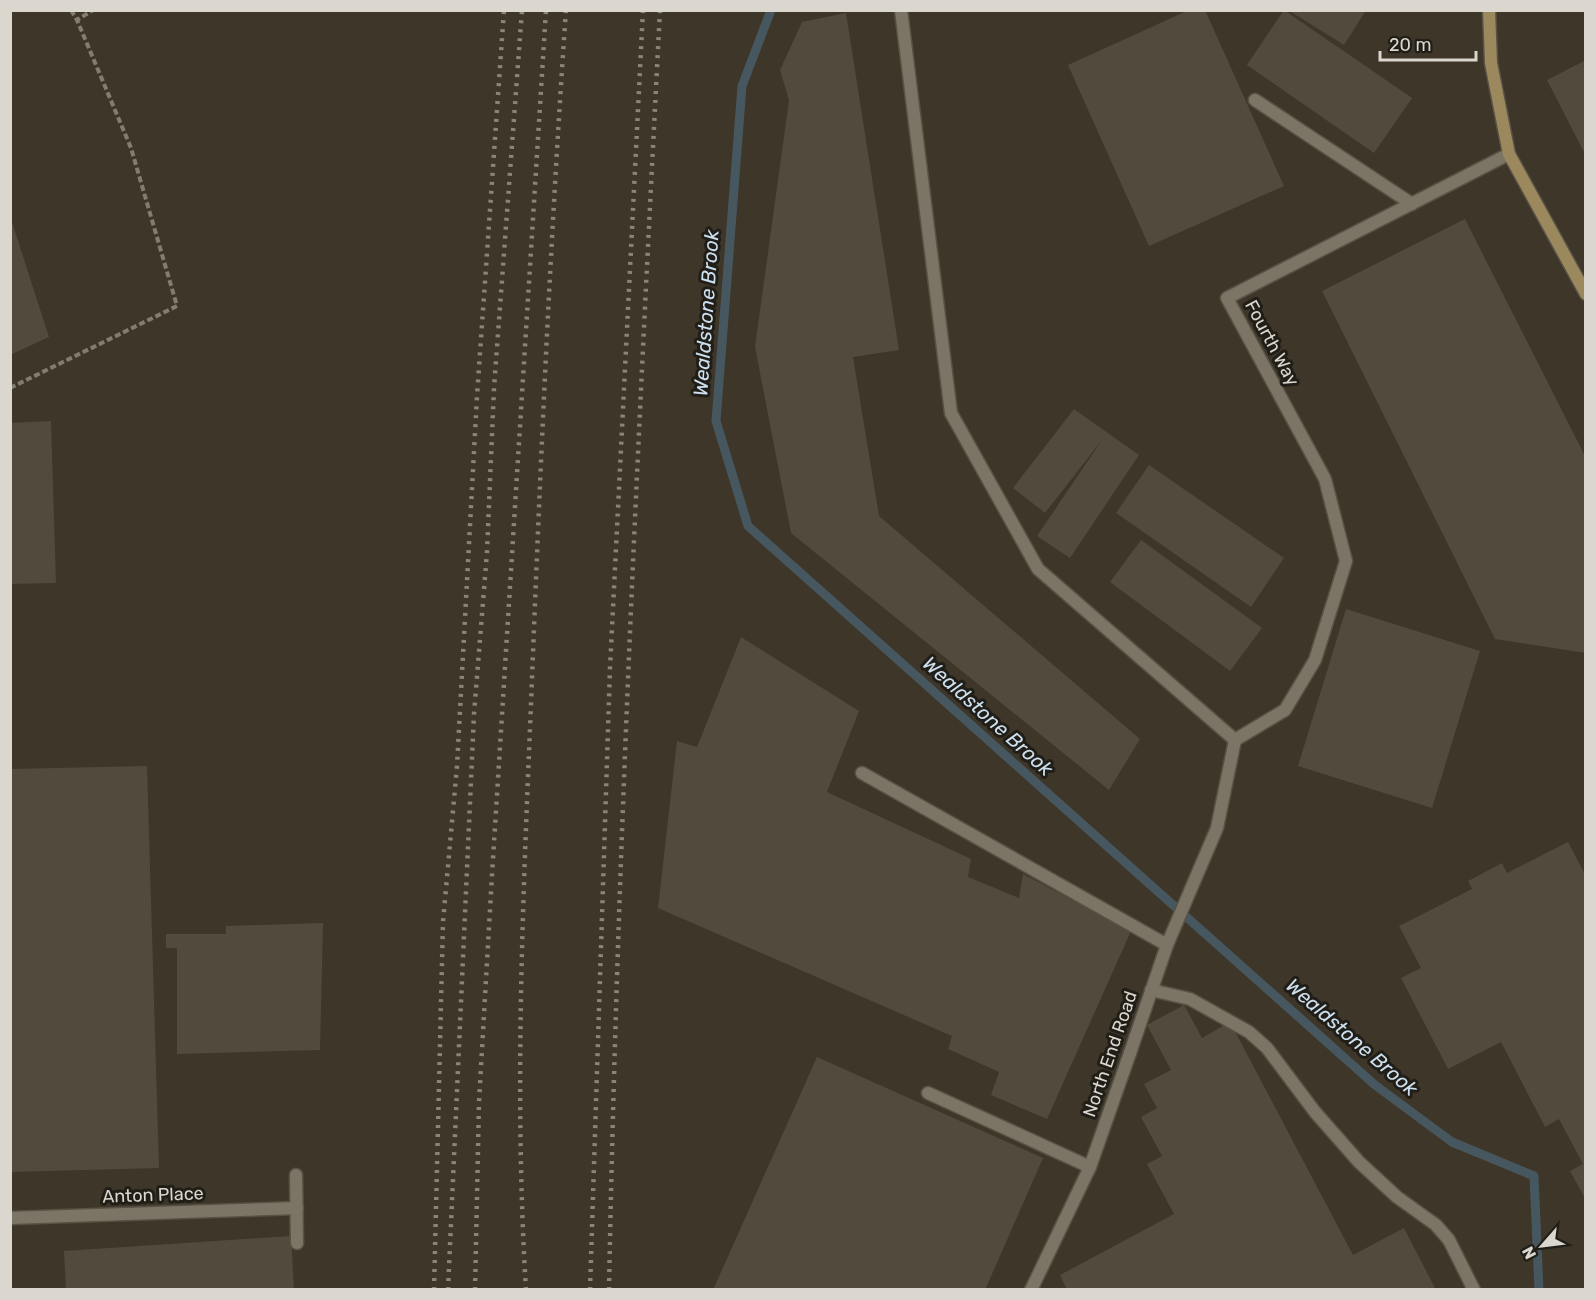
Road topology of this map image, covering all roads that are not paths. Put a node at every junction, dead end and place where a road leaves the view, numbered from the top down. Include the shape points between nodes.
1 (901, 10) edge
2 (1489, 10) edge
3 (1255, 100) dead end
4 (1509, 154) junction
5 (1412, 204) junction
6 (1585, 290) edge
7 (1235, 740) junction
8 (862, 773) dead end
9 (1167, 945) junction
10 (1151, 990) junction
11 (928, 1093) dead end
12 (1090, 1167) junction
13 (296, 1174) dead end
14 (297, 1209) junction
15 (10, 1218) edge
16 (297, 1243) dead end
17 (1031, 1290) edge
18 (1474, 1290) edge

1 - 7 street via 951,413 1038,569
2 - 4 main road via 1491,63
3 - 5 street
4 - 5 street, Fourth Way
4 - 6 main road
5 - 7 street, Fourth Way via 1227,298 1325,479 1346,561 1315,660 1285,710
7 - 9 street, North End Road via 1217,828
8 - 9 street
9 - 10 street, North End Road
10 - 12 street, North End Road
10 - 18 street via 1190,999 1249,1032 1267,1048 1359,1162 1449,1240
11 - 12 street
12 - 17 street, North End Road
13 - 14 street
14 - 15 street, Anton Place
14 - 16 street

